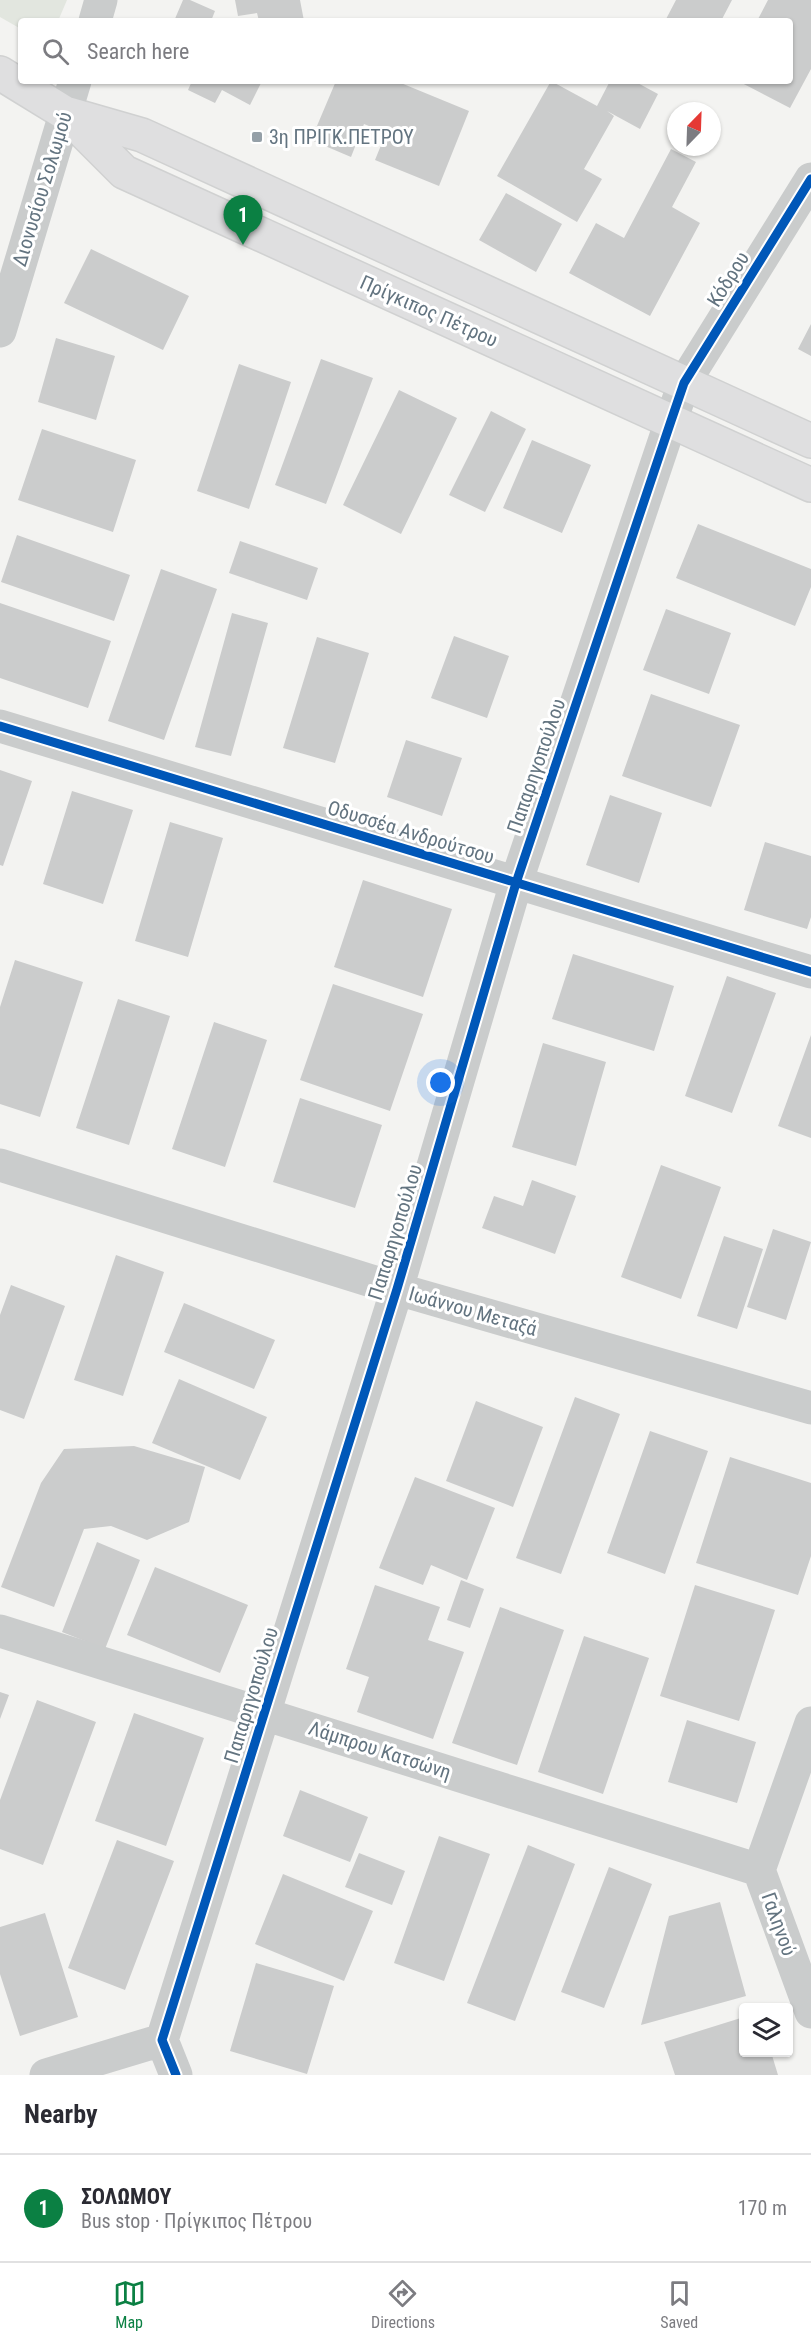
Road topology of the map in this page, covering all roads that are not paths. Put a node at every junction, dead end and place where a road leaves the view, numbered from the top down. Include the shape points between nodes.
1 (101, 0) edge
2 (95, 18) edge
3 (0, 73) edge
4 (74, 84) edge
5 (64, 113) junction
6 (811, 179) edge
7 (0, 331) edge
8 (678, 401) junction
9 (811, 441) edge
10 (811, 485) edge
11 (0, 726) edge
12 (516, 883) junction
13 (811, 972) edge
14 (0, 1165) edge
15 (397, 1289) junction
16 (811, 1408) edge
17 (0, 1631) edge
18 (264, 1713) junction
19 (811, 1723) edge
20 (759, 1870) junction
21 (811, 2012) edge
22 (162, 2040) junction
23 (46, 2075) edge
24 (176, 2075) edge

1 - 2 street
3 - 5 main road, Πρίγκιπος Πέτρου
4 - 5 street, Διονυσίου Σολωμού
5 - 7 street, Διονυσίου Σολωμού
5 - 8 main road, Πρίγκιπος Πέτρου via 124,172
6 - 8 street, Κόδρου
8 - 9 main road, Πρίγκιπος Πέτρου
8 - 10 main road, Πρίγκιπος Πέτρου
8 - 12 street, Παπαρηγοπούλου
11 - 12 street, Οδυσσέα Ανδρούτσου
12 - 13 street, Οδυσσέα Ανδρούτσου
12 - 15 street, Παπαρηγοπούλου
14 - 15 street, Ιωάννου Μεταξά
15 - 16 street, Ιωάννου Μεταξά
15 - 18 street, Παπαρηγοπούλου
17 - 18 street, Λάμπρου Κατσώνη
18 - 20 street, Λάμπρου Κατσώνη
18 - 22 street, Παπαρηγοπούλου
19 - 20 street
20 - 21 street, Γαληνού
22 - 23 street
22 - 24 street

